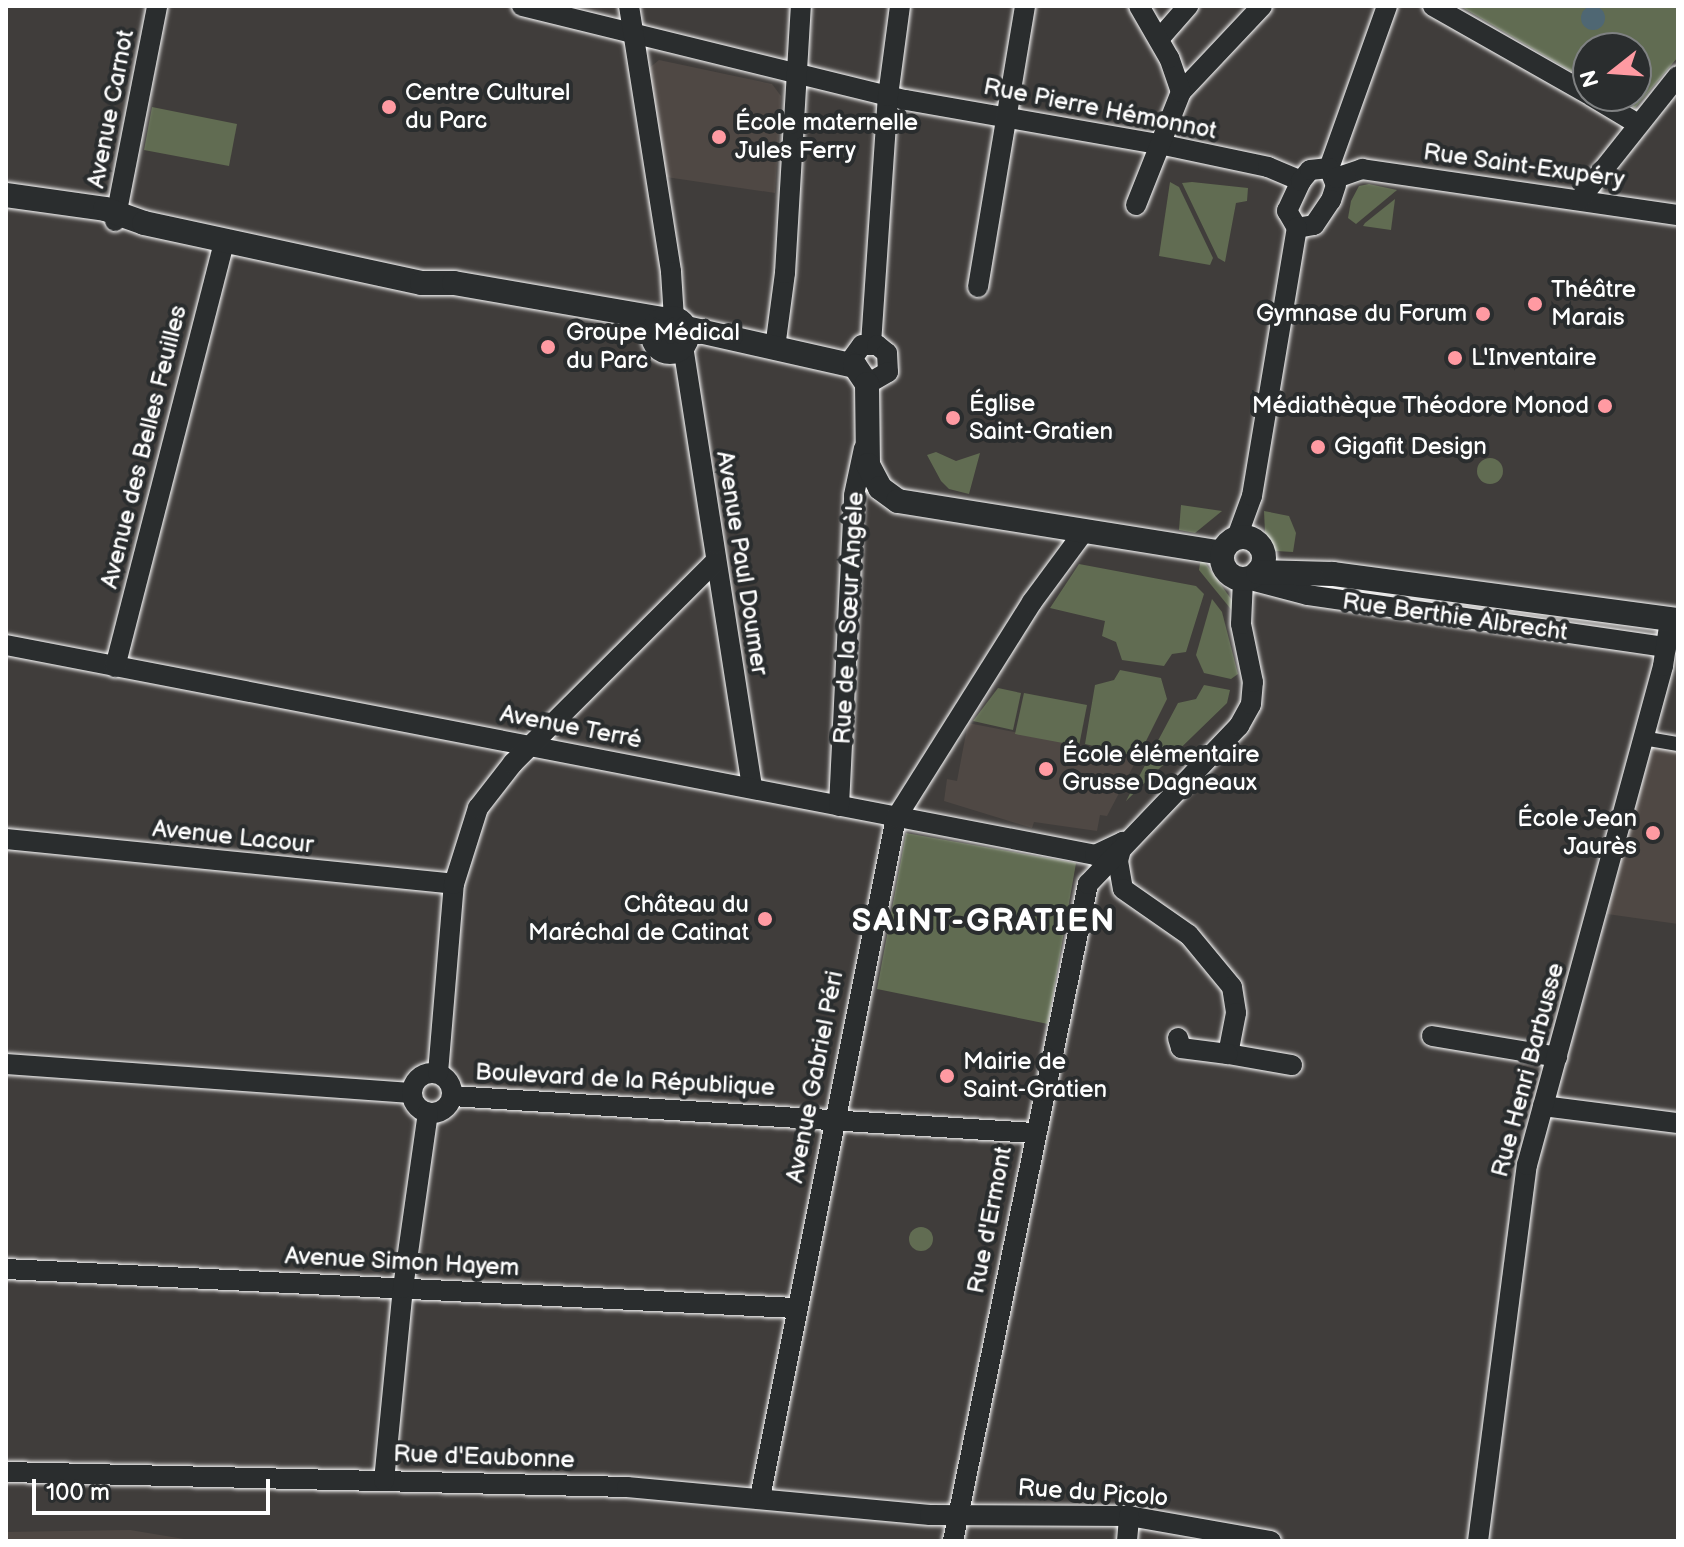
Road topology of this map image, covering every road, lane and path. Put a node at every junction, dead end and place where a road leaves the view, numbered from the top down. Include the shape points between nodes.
1 (157, 6) edge
2 (522, 6) edge
3 (629, 6) edge
4 (801, 6) edge
5 (900, 6) edge
6 (1025, 6) edge
7 (1139, 6) edge
8 (1188, 6) edge
9 (1262, 6) edge
10 (1387, 6) edge
11 (1433, 6) edge
12 (634, 30) junction
13 (1160, 38) junction
14 (796, 72) junction
15 (1678, 76) edge
16 (1572, 85) edge
17 (1181, 92) junction
18 (888, 96) junction
19 (1618, 112) edge
20 (1008, 117) junction
21 (1638, 124) junction
22 (1339, 138) junction
23 (1164, 145) junction
24 (1362, 169) junction
25 (1332, 173) junction
26 (1301, 181) junction
27 (6, 195) edge
28 (1580, 199) junction
29 (1136, 205) dead end
30 (1678, 215) edge
31 (116, 217) junction
32 (1297, 228) junction
33 (225, 240) junction
34 (978, 287) dead end
35 (672, 330) junction
36 (871, 344) junction
37 (775, 348) junction
38 (849, 363) junction
39 (867, 384) junction
40 (865, 446) junction
41 (1085, 530) junction
42 (1246, 559) junction
43 (715, 562) junction
44 (1674, 620) edge
45 (6, 645) edge
46 (1666, 647) junction
47 (115, 667) junction
48 (1643, 738) junction
49 (1678, 744) edge
50 (531, 746) junction
51 (752, 788) junction
52 (839, 806) junction
53 (896, 818) junction
54 (6, 839) edge
55 (1123, 842) junction
56 (454, 884) junction
57 (1123, 889) junction
58 (1083, 911) junction
59 (1432, 1036) dead end
60 (1178, 1038) dead end
61 (1228, 1054) junction
62 (1557, 1057) junction
63 (6, 1064) edge
64 (1292, 1065) dead end
65 (438, 1073) junction
66 (411, 1093) junction
67 (452, 1096) junction
68 (1543, 1106) junction
69 (428, 1113) junction
70 (833, 1119) junction
71 (1678, 1123) edge
72 (1033, 1133) junction
73 (6, 1269) edge
74 (403, 1288) junction
75 (796, 1308) junction
76 (6, 1472) edge
77 (384, 1481) junction
78 (760, 1498) junction
79 (959, 1515) junction
80 (1129, 1516) junction
81 (953, 1541) edge
82 (1127, 1541) edge
83 (1271, 1541) edge
84 (1478, 1541) edge

1 - 31 street, Avenue Carnot
2 - 12 street, Rue Pierre Hémonnot
3 - 12 street, Avenue Paul Doumer
4 - 14 street
5 - 18 street
6 - 20 street
7 - 13 street
8 - 13 street
9 - 17 street
10 - 22 street
11 - 16 street
12 - 14 street, Rue Pierre Hémonnot
12 - 35 street, Avenue Paul Doumer
13 - 17 street
14 - 18 street, Rue Pierre Hémonnot
14 - 37 street via 785,273
15 - 21 street
17 - 23 street
18 - 20 street, Rue Pierre Hémonnot
18 - 36 street
19 - 21 street
20 - 23 street, Rue Pierre Hémonnot
20 - 34 street
21 - 28 street
22 - 24 street via 1341,153
22 - 25 street
23 - 26 street, Rue Pierre Hémonnot via 1268,167
23 - 29 street
24 - 25 street, Rue Saint-Exupéry
24 - 28 street, Rue Saint-Exupéry
25 - 26 street, Rue Saint-Exupéry via 1310,170
25 - 32 street via 1334,194 1319,219
26 - 32 street, Rue d'Ermont via 1287,211
27 - 31 street
28 - 30 street, Rue Saint-Exupéry
31 - 33 street
32 - 42 street, Rue d'Ermont
33 - 35 street via 549,301
33 - 47 street, Avenue des Belles Feuilles
35 - 37 street
35 - 43 street, Avenue Paul Doumer
36 - 38 street via 856,349
36 - 39 street via 882,348 890,362 885,376
37 - 38 street
38 - 39 street
39 - 40 street, Rue de la Sœur Angèle
40 - 41 street via 873,479 898,501
40 - 52 street, Rue de la Sœur Angèle via 854,495
41 - 42 street
41 - 53 street, Avenue Gabriel Péri via 1016,627
42 - 44 street, Rue Berthie Albrecht
42 - 46 street, Rue Berthie Albrecht via 1308,595
42 - 55 street, Rue d'Ermont via 1241,624 1253,682 1251,704 1239,726
43 - 50 street
43 - 51 street, Avenue Paul Doumer
44 - 46 street, Rue Henri Barbusse
45 - 47 street, Avenue Terré
46 - 48 street, Rue Henri Barbusse
47 - 50 street, Avenue Terré
48 - 49 street
48 - 62 street, Rue Henri Barbusse
50 - 51 street, Avenue Terré
50 - 56 street via 478,808
51 - 52 street, Avenue Terré
52 - 53 street, Avenue Terré
53 - 55 street, Avenue Terré via 1095,855
53 - 70 street, Avenue Gabriel Péri
54 - 56 street, Avenue Lacour
55 - 57 street via 1118,861
55 - 58 street, Rue d'Ermont via 1090,880
56 - 65 street
57 - 58 street via 1101,888
57 - 61 street via 1189,935 1225,973 1236,1013
58 - 72 street, Rue d'Ermont
59 - 62 street
60 - 61 street via 1181,1048
61 - 64 street
62 - 68 street, Rue Henri Barbusse
63 - 66 street
65 - 66 street via 420,1076
65 - 67 street via 451,1085
66 - 69 street via 416,1106
67 - 69 street via 441,1112
67 - 70 street, Boulevard de la République
68 - 71 street
68 - 84 street, Rue Henri Barbusse via 1520,1205
69 - 74 street
70 - 72 street, Boulevard de la République
70 - 75 street, Avenue Gabriel Péri
72 - 79 street, Rue d'Ermont
73 - 74 street, Avenue Simon Hayem
74 - 75 street, Avenue Simon Hayem
74 - 77 street
75 - 78 street, Avenue Gabriel Péri
76 - 77 street, Rue d'Eaubonne
77 - 78 street, Rue d'Eaubonne via 627,1487
78 - 79 street, Rue d'Eaubonne
79 - 80 street, Rue du Picolo
79 - 81 street, Rue d'Ermont
80 - 82 street
80 - 83 street, Rue du Picolo

